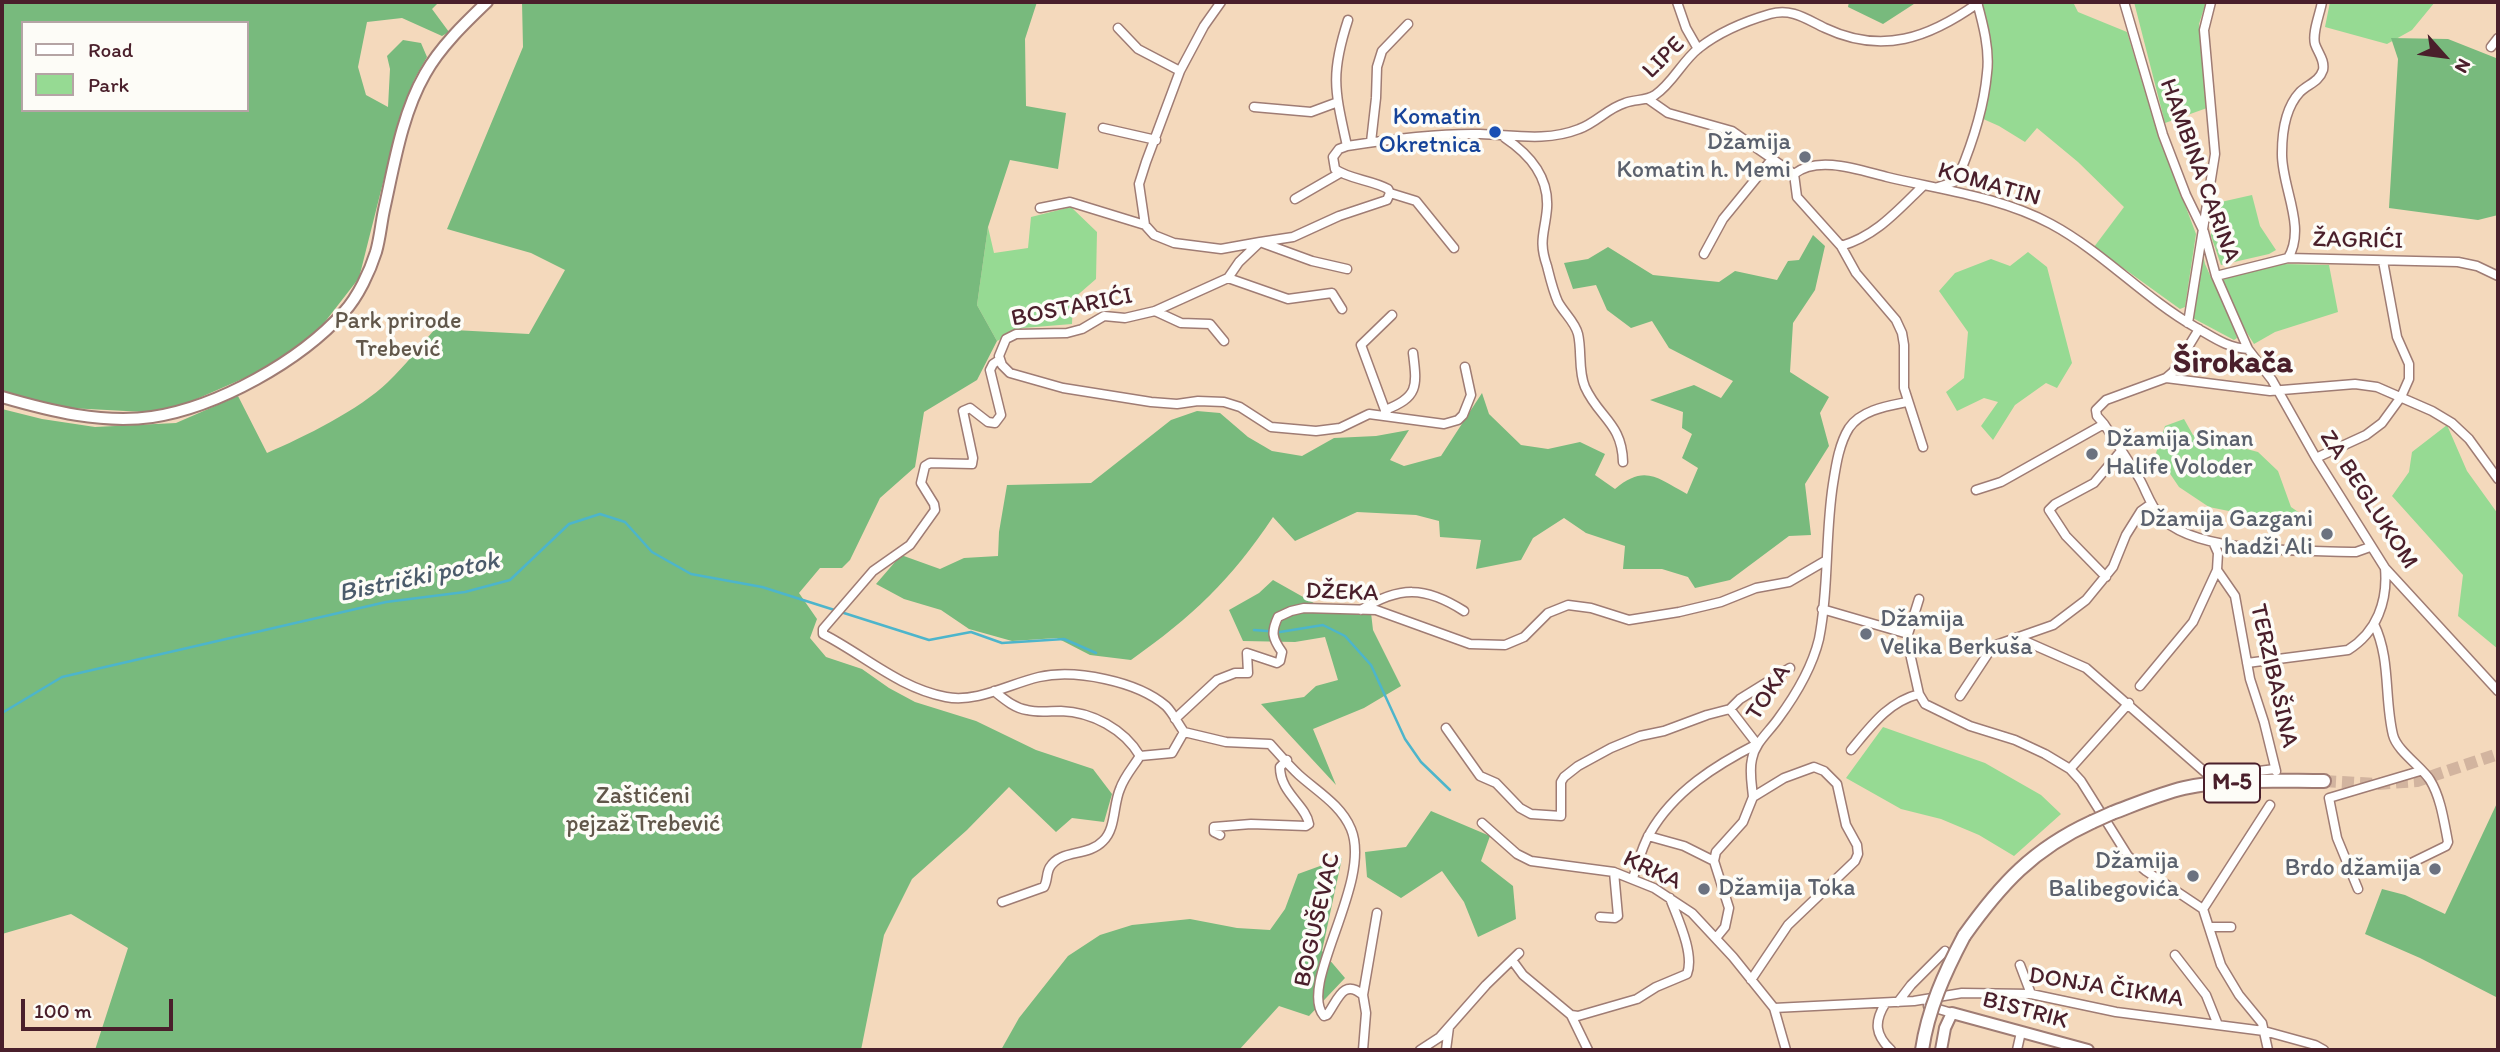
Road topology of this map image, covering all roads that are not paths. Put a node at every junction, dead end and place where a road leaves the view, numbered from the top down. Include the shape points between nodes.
1 (487, 2) edge
2 (1221, 2) edge
3 (1677, 2) edge
4 (1978, 2) edge
5 (2124, 2) edge
6 (2211, 2) edge
7 (2322, 2) edge
8 (1348, 20) dead end
9 (1408, 24) dead end
10 (1118, 28) dead end
11 (2498, 38) edge
12 (2491, 47) dead end
13 (1698, 49) junction
14 (1180, 71) junction
15 (1648, 99) junction
16 (1338, 102) junction
17 (1254, 107) dead end
18 (1103, 128) dead end
19 (1502, 136) junction
20 (1156, 140) junction
21 (1371, 142) junction
22 (1347, 146) junction
23 (1772, 159) junction
24 (1340, 173) junction
25 (1794, 174) junction
26 (1923, 186) junction
27 (1933, 188) junction
28 (1390, 193) junction
29 (1295, 199) dead end
30 (1040, 208) dead end
31 (1145, 225) junction
32 (2204, 232) junction
33 (1260, 242) junction
34 (1840, 246) junction
35 (1454, 248) dead end
36 (1704, 254) dead end
37 (2288, 258) junction
38 (2383, 261) junction
39 (1347, 269) dead end
40 (2216, 276) junction
41 (2498, 276) edge
42 (1228, 278) junction
43 (1342, 309) dead end
44 (1155, 311) junction
45 (1392, 315) dead end
46 (2188, 323) junction
47 (2199, 329) junction
48 (1224, 341) dead end
49 (2248, 349) junction
50 (1413, 354) dead end
51 (999, 360) junction
52 (1465, 368) dead end
53 (2166, 378) junction
54 (2279, 391) junction
55 (2, 397) edge
56 (2401, 397) junction
57 (1907, 402) junction
58 (1386, 413) junction
59 (2104, 424) junction
60 (1923, 447) dead end
61 (2121, 451) junction
62 (2316, 458) junction
63 (1623, 462) dead end
64 (2498, 479) edge
65 (1976, 490) dead end
66 (2151, 503) junction
67 (2214, 544) junction
68 (2370, 547) junction
69 (1825, 562) junction
70 (2385, 568) junction
71 (2217, 570) junction
72 (2106, 577) junction
73 (1919, 599) dead end
74 (1361, 610) junction
75 (1822, 610) junction
76 (1464, 611) dead end
77 (2374, 624) junction
78 (1908, 634) junction
79 (2018, 638) junction
80 (2247, 663) junction
81 (1790, 668) dead end
82 (2140, 685) dead end
83 (994, 691) junction
84 (2498, 691) edge
85 (1919, 694) junction
86 (1960, 696) dead end
87 (2129, 703) junction
88 (1730, 709) junction
89 (1175, 719) junction
90 (1446, 728) dead end
91 (1184, 732) junction
92 (1757, 744) junction
93 (1851, 750) dead end
94 (1140, 757) junction
95 (1287, 760) junction
96 (2070, 769) junction
97 (2420, 771) junction
98 (2277, 775) junction
99 (2324, 781) tunnel mouth
100 (1753, 797) junction
101 (2270, 805) dead end
102 (1482, 823) dead end
103 (1220, 835) dead end
104 (1648, 836) junction
105 (1714, 861) junction
106 (2403, 867) dead end
107 (1614, 872) junction
108 (1633, 878) junction
109 (2358, 889) dead end
110 (1669, 897) junction
111 (1002, 902) dead end
112 (2203, 909) junction
113 (1377, 913) dead end
114 (1600, 918) dead end
115 (2209, 927) junction
116 (2231, 927) dead end
117 (1716, 938) junction
118 (1945, 951) dead end
119 (1519, 953) dead end
120 (2175, 955) dead end
121 (1512, 960) junction
122 (2020, 965) dead end
123 (1751, 980) junction
124 (2031, 994) junction
125 (1363, 995) junction
126 (1914, 1001) junction
127 (1898, 1002) junction
128 (1885, 1004) junction
129 (1774, 1008) junction
130 (1952, 1013) junction
131 (1571, 1015) junction
132 (2218, 1025) junction
133 (1449, 1027) junction
134 (2264, 1031) junction
135 (2021, 1032) junction
136 (1363, 1050) edge
137 (1420, 1050) edge
138 (1446, 1050) edge
139 (1588, 1050) edge
140 (1786, 1050) edge
141 (1891, 1050) edge
142 (1922, 1050) edge
143 (1941, 1050) edge
144 (2017, 1050) edge
145 (2088, 1050) edge
146 (2267, 1050) edge
147 (2323, 1050) edge

1 - 55 main road via 425,74 408,113 376,251 346,311 318,337 270,373 187,410 150,417 100,418 48,411
2 - 14 street
3 - 13 street
4 - 13 street, LIPE via 1928,32 1888,42 1847,37 1786,12 1740,25
4 - 27 street via 1988,72 1982,98 1959,175 1954,182
5 - 32 street, HAMBINA CARINA via 2164,135
6 - 32 street via 2204,30 2215,154
7 - 37 street via 2315,37 2324,64 2322,73 2294,99 2282,132 2281,157 2296,239
8 - 16 street via 1335,71
9 - 21 street via 1382,51
10 - 14 street via 1138,49
11 - 12 street
13 - 15 street, LIPE via 1670,82
14 - 20 street
15 - 19 street via 1622,104 1576,131 1537,138
15 - 23 street via 1668,113 1732,131
16 - 17 street via 1311,112
16 - 22 street
18 - 20 street
19 - 21 street via 1434,135
19 - 63 street via 1523,150 1538,169 1547,207 1541,243 1544,258 1559,303 1577,330 1582,381 1615,429
20 - 31 street via 1139,184
21 - 22 street
22 - 24 street via 1334,157 1333,165
23 - 25 street
23 - 36 street via 1723,219
24 - 28 street via 1383,186
24 - 29 street
25 - 26 street, KOMATIN via 1802,168 1827,165
25 - 34 street via 1797,197
26 - 27 street, KOMATIN
26 - 34 street via 1885,223
27 - 46 street, KOMATIN via 2016,208 2051,225
28 - 33 street via 1382,203 1293,237
28 - 35 street via 1416,201
30 - 31 street via 1070,202
31 - 33 street via 1154,236 1174,243 1221,249
32 - 40 street, HAMBINA CARINA
32 - 46 street
33 - 39 street
33 - 42 street, BOSTARIĆI
34 - 57 street via 1902,333
37 - 38 street, ŽAGRIĆI
37 - 40 street, ŽAGRIĆI
38 - 41 street, ŽAGRIĆI via 2458,262
38 - 56 street via 2397,337 2409,364 2409,379
40 - 49 street, HAMBINA CARINA
42 - 43 street via 1288,299 1332,293
42 - 44 street, BOSTARIĆI
44 - 48 street via 1181,323 1210,324
44 - 51 street, BOSTARIĆI via 1125,318 1104,316 1067,333 1016,334 1001,346
45 - 58 street via 1361,345
46 - 47 street, KOMATIN
47 - 49 street, KOMATIN via 2226,345
47 - 53 street
49 - 54 street, ZA BEGLUKOM
50 - 58 street via 1413,391
51 - 58 street, BOSTARIĆI via 1016,375 1075,390 1177,404 1224,402 1280,428 1340,428 1369,414
51 - 83 street via 990,370 999,421 988,422 970,408 963,411 973,463 925,466 921,483 935,510 910,545 873,571 822,629 823,634 893,678 946,697
52 - 58 street, BOSTARIĆI via 1471,395 1458,421 1444,424
53 - 54 street
53 - 59 street via 2106,400 2096,410
54 - 56 street via 2367,384
54 - 62 street, ZA BEGLUKOM
56 - 62 street via 2382,423 2366,435
56 - 64 street via 2452,423
57 - 60 street
57 - 69 street, TOKA via 1869,412 1849,429 1836,464
59 - 61 street
59 - 65 street via 2001,482
61 - 66 street
61 - 72 street via 2094,483 2049,510 2066,536
62 - 68 street, ZA BEGLUKOM
66 - 67 street via 2176,529
66 - 72 street via 2134,521
67 - 68 street via 2357,552
67 - 71 street, TERZIBAŠINA
68 - 70 street, ZA BEGLUKOM
69 - 74 street, DŽEKA via 1789,582 1679,612 1629,620 1568,605 1548,613 1517,642 1492,647 1438,634 1385,613
69 - 75 street, TOKA
70 - 77 street via 2387,589
70 - 84 street, ZA BEGLUKOM
71 - 80 street, TERZIBAŠINA via 2235,596
71 - 82 street via 2193,622
72 - 79 street via 2074,611
73 - 78 street
74 - 76 street via 1402,591 1441,599
74 - 89 street, DŽEKA via 1304,608 1278,617 1272,631 1282,652 1280,661 1247,653 1248,673 1217,680
75 - 78 street
75 - 92 street, TOKA via 1810,666 1794,696
77 - 80 street via 2362,641 2348,650
77 - 97 street via 2384,651 2393,738
78 - 85 street
79 - 86 street via 1993,646
79 - 87 street via 2087,668
80 - 98 street, TERZIBAŠINA
81 - 88 street
83 - 89 street via 1041,677 1098,677 1155,699
83 - 94 street via 1028,710 1094,717 1127,740
85 - 93 street via 1889,708
85 - 96 street via 1925,704 1948,716 2015,740
87 - 96 street
87 - 98 street via 2206,773
88 - 90 street via 1640,736 1577,765 1561,782 1560,816 1531,814 1520,808 1496,783 1480,776
88 - 92 street
89 - 91 street
91 - 94 street via 1172,753
91 - 95 street, BOGUŠEVAC via 1226,742 1270,744
92 - 100 street, TOKA via 1751,761
92 - 104 street via 1693,783
94 - 111 street via 1120,789 1103,842 1082,854 1056,859 1044,887
95 - 103 street, BOGUŠEVAC via 1280,767 1281,777 1309,824 1214,827
95 - 125 street, BOGUŠEVAC via 1340,810 1352,830 1355,851 1348,897 1319,983 1319,1009 1327,1015 1349,988
96 - 112 street via 2128,856
97 - 106 street via 2429,777 2448,842
97 - 109 street via 2329,798 2337,838
98 - 99 main road, M-5
98 - 142 main road, M-5, bridge via 2185,788 2071,831 2032,857 2001,887 1965,936 1944,976
100 - 105 street via 1743,821 1718,847
100 - 123 street via 1814,767 1824,771 1837,784 1858,854 1788,925
101 - 112 street
102 - 107 street, KRKA via 1531,861
104 - 105 street
104 - 108 street
105 - 117 street via 1729,908 1725,928
107 - 108 street, KRKA
107 - 114 street via 1618,916
108 - 110 street, KRKA
110 - 117 street, KRKA
110 - 131 street via 1682,928 1687,974 1637,999
112 - 115 street
113 - 125 street
115 - 116 street
115 - 134 street via 2221,965
117 - 123 street, KRKA
118 - 127 street
119 - 121 street
120 - 132 street via 2206,995
121 - 131 street
121 - 133 street
122 - 124 street
123 - 129 street, KRKA
124 - 126 street, DONJA ČIKMA via 1962,993
124 - 132 street, DONJA ČIKMA via 2116,1012
125 - 136 street
126 - 127 street, DONJA ČIKMA
126 - 130 street, BISTRIK
127 - 128 street, DONJA ČIKMA
128 - 129 street, DONJA ČIKMA
128 - 141 street via 1877,1027
129 - 140 street
130 - 135 main road, BISTRIK
130 - 143 main road, BISTRIK
131 - 139 street
132 - 134 street, DONJA ČIKMA
133 - 137 street
133 - 138 street
134 - 146 street
134 - 147 street, DONJA ČIKMA
135 - 144 street
135 - 145 main road, BISTRIK

